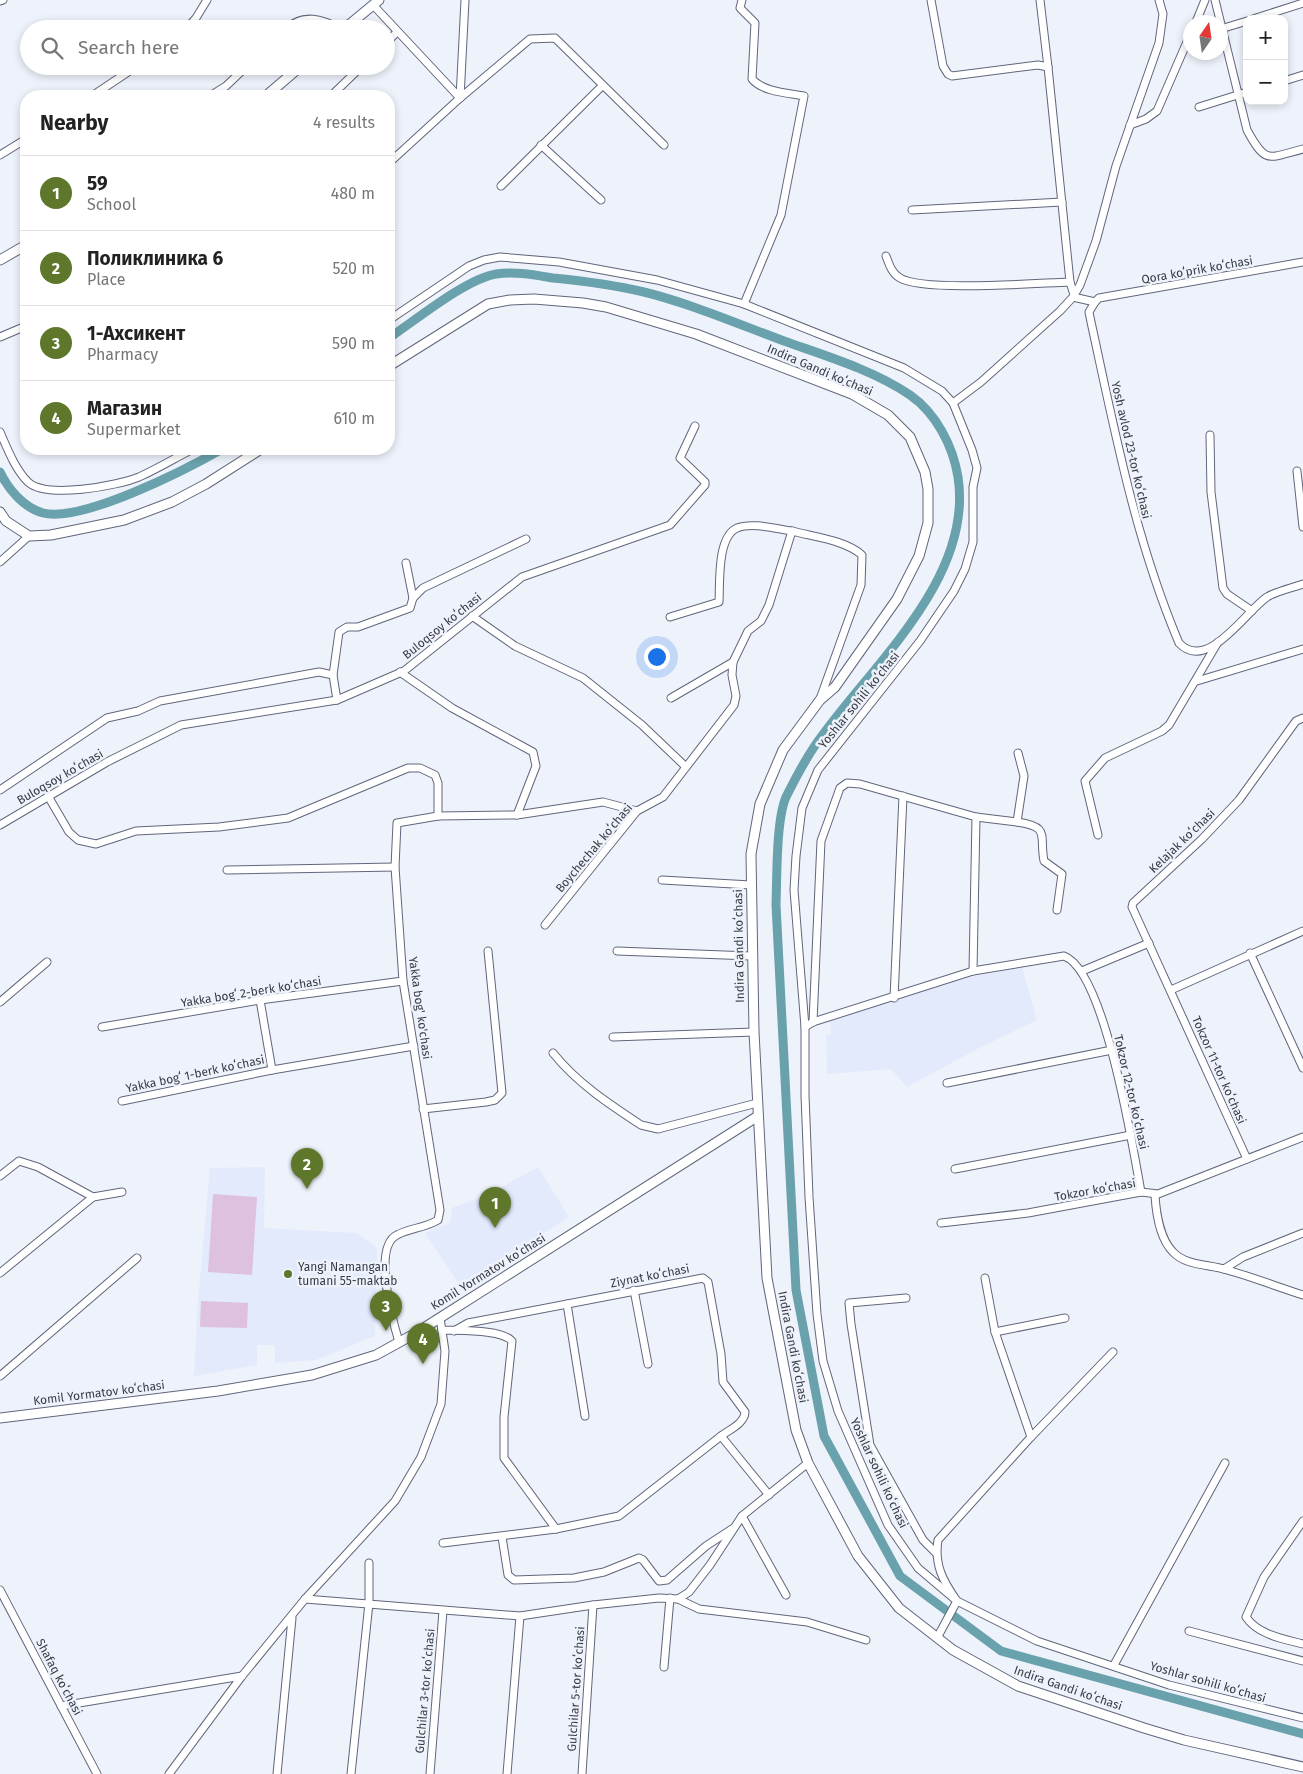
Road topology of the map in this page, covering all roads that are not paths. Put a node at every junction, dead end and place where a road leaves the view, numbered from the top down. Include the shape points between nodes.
1 (207, 0) edge
2 (465, 0) edge
3 (742, 0) edge
4 (931, 0) edge
5 (1040, 0) edge
6 (1159, 0) edge
7 (1205, 0) edge
8 (1215, 0) edge
9 (376, 3) edge
10 (1303, 3) edge
11 (1199, 15) edge
12 (1220, 15) edge
13 (1266, 15) edge
14 (194, 20) edge
15 (354, 20) edge
16 (388, 20) edge
17 (1243, 22) edge
18 (1228, 27) edge
19 (395, 29) edge
20 (397, 32) joint
21 (1228, 42) edge
22 (1183, 51) edge
23 (1048, 67) junction
24 (124, 75) edge
25 (238, 75) edge
26 (290, 75) edge
27 (353, 75) edge
28 (1303, 75) edge
29 (1288, 80) edge
30 (602, 86) junction
31 (101, 90) edge
32 (220, 90) edge
33 (273, 90) edge
34 (337, 90) edge
35 (1243, 94) edge
36 (460, 98) junction
37 (1245, 105) edge
38 (1199, 107) dead end
39 (1130, 125) junction
40 (20, 143) edge
41 (542, 145) junction
42 (664, 145) dead end
43 (1303, 149) edge
44 (0, 155) edge
45 (395, 158) edge
46 (501, 186) dead end
47 (601, 200) dead end
48 (1062, 202) junction
49 (912, 210) dead end
50 (20, 248) edge
51 (886, 256) dead end
52 (0, 260) edge
53 (1303, 262) edge
54 (1070, 282) junction
55 (1076, 297) junction
56 (1092, 301) junction
57 (744, 304) junction
58 (395, 316) edge
59 (20, 329) edge
60 (0, 337) edge
61 (395, 362) edge
62 (953, 403) junction
63 (695, 426) dead end
64 (0, 432) edge
65 (1210, 435) dead end
66 (181, 455) edge
67 (252, 455) edge
68 (1297, 471) dead end
69 (0, 512) edge
70 (1303, 527) edge
71 (792, 531) junction
72 (29, 536) junction
73 (526, 539) dead end
74 (0, 562) edge
75 (406, 563) dead end
76 (1303, 584) edge
77 (414, 598) junction
78 (1252, 611) junction
79 (472, 616) junction
80 (670, 617) dead end
81 (1218, 642) junction
82 (1303, 649) edge
83 (733, 662) junction
84 (400, 672) junction
85 (333, 675) junction
86 (1196, 681) junction
87 (672, 698) dead end
88 (337, 700) junction
89 (820, 700) junction
90 (1303, 718) edge
91 (1018, 753) dead end
92 (685, 766) junction
93 (0, 790) edge
94 (48, 796) junction
95 (903, 796) junction
96 (637, 811) junction
97 (517, 815) junction
98 (438, 816) junction
99 (976, 816) junction
100 (1017, 822) junction
101 (0, 825) edge
102 (1098, 835) dead end
103 (395, 867) junction
104 (227, 870) dead end
105 (662, 880) dead end
106 (751, 885) junction
107 (1057, 910) dead end
108 (545, 925) dead end
109 (1303, 931) edge
110 (1149, 942) junction
111 (488, 951) dead end
112 (617, 951) dead end
113 (1250, 953) junction
114 (751, 956) junction
115 (47, 962) dead end
116 (973, 971) junction
117 (1082, 971) junction
118 (403, 981) junction
119 (1171, 990) junction
120 (894, 998) junction
121 (260, 1000) junction
122 (0, 1002) edge
123 (813, 1022) junction
124 (102, 1027) dead end
125 (805, 1027) junction
126 (754, 1032) junction
127 (613, 1037) dead end
128 (414, 1046) junction
129 (1112, 1050) junction
130 (553, 1053) dead end
131 (1303, 1068) edge
132 (272, 1070) junction
133 (947, 1083) dead end
134 (122, 1101) dead end
135 (758, 1103) junction
136 (423, 1108) junction
137 (758, 1116) junction
138 (1131, 1135) junction
139 (1303, 1137) edge
140 (1248, 1159) junction
141 (955, 1169) dead end
142 (0, 1176) edge
143 (122, 1192) dead end
144 (1142, 1192) junction
145 (1155, 1194) junction
146 (93, 1197) junction
147 (941, 1223) dead end
148 (1303, 1233) edge
149 (137, 1258) dead end
150 (1224, 1269) junction
151 (0, 1273) edge
152 (986, 1278) dead end
153 (634, 1290) junction
154 (1303, 1295) edge
155 (906, 1298) dead end
156 (567, 1304) junction
157 (440, 1318) junction
158 (1066, 1318) dead end
159 (442, 1330) junction
160 (454, 1331) junction
161 (995, 1332) junction
162 (399, 1342) junction
163 (1113, 1352) dead end
164 (648, 1364) dead end
165 (0, 1376) edge
166 (585, 1416) dead end
167 (0, 1418) edge
168 (721, 1436) junction
169 (1030, 1436) junction
170 (1225, 1462) dead end
171 (808, 1463) junction
172 (769, 1495) junction
173 (742, 1516) junction
174 (1303, 1521) edge
175 (737, 1526) junction
176 (556, 1530) junction
177 (502, 1536) junction
178 (443, 1543) dead end
179 (936, 1553) junction
180 (369, 1563) dead end
181 (0, 1590) edge
182 (786, 1595) dead end
183 (305, 1599) junction
184 (674, 1599) junction
185 (957, 1601) junction
186 (368, 1603) junction
187 (594, 1605) junction
188 (443, 1611) junction
189 (520, 1616) junction
190 (292, 1618) junction
191 (1189, 1631) dead end
192 (937, 1638) junction
193 (866, 1640) dead end
194 (1303, 1644) edge
195 (1303, 1661) edge
196 (1114, 1666) junction
197 (664, 1667) dead end
198 (242, 1676) junction
199 (61, 1706) junction
200 (1303, 1718) edge
201 (1303, 1767) edge
202 (97, 1774) edge
203 (169, 1774) edge
204 (277, 1774) edge
205 (351, 1774) edge
206 (430, 1774) edge
207 (507, 1774) edge
208 (582, 1774) edge

1 - 14 street
2 - 36 street
3 - 57 street via 740,8 755,23 752,79 756,84 774,90 804,96 781,215
4 - 23 street via 943,66 948,74 1038,65
5 - 23 street
6 - 39 street via 1163,14 1159,44
7 - 11 street
8 - 12 street
9 - 15 street
9 - 16 street
10 - 13 street
17 - 18 street
19 - 20 street
20 - 36 street
21 - 35 street
22 - 39 street via 1157,111
23 - 48 street
24 - 31 street
25 - 32 street
26 - 33 street
27 - 34 street
28 - 29 street
30 - 36 street via 555,38 538,37 520,46
30 - 41 street
30 - 42 street
35 - 38 street
36 - 45 street
37 - 43 street via 1248,130 1258,150 1265,156 1275,157
39 - 55 street
40 - 44 street
41 - 46 street
41 - 47 street
48 - 49 street
48 - 54 street
50 - 52 street
51 - 54 street via 896,276 927,285
53 - 56 street, Qora koʻprik koʻchasi
54 - 55 street
55 - 56 street
55 - 62 street
56 - 81 street, Yosh avlod 23-tor koʻchasi via 1091,322 1129,499 1167,616 1184,649 1194,653 1204,651
57 - 58 street via 657,280 559,262 500,257 469,266
57 - 62 street via 904,368 942,391
59 - 60 street
61 - 89 street, Indira Gandi koʻchasi via 488,304 510,300 558,300 606,307 696,334 852,394 888,415 910,438 925,472 929,506 924,540 897,598 835,687
62 - 125 street, Yoshlar sohili koʻchasi via 976,468 973,542 965,569 954,591 914,648 818,770 802,808 794,890
63 - 79 street, Buloqsoy koʻchasi via 680,458 705,485 670,525 522,577
64 - 66 street via 12,459 27,481 48,491 86,488 138,477
65 - 78 street via 1211,492 1223,588
67 - 72 street via 172,502 132,517 51,535
68 - 70 street
69 - 72 street via 6,521
71 - 80 street via 747,527 732,532 723,547 719,602
71 - 83 street, Boychechak koʻchasi via 769,605 761,621 748,631
71 - 89 street via 848,546 862,555 861,585
72 - 74 street
73 - 77 street via 432,583
75 - 77 street
76 - 78 street via 1268,597
77 - 85 street via 410,608 339,632
78 - 81 street
79 - 84 street, Buloqsoy koʻchasi
79 - 92 street via 515,646 583,678 642,725
81 - 86 street
82 - 86 street
83 - 87 street
83 - 92 street, Boychechak koʻchasi via 734,705
84 - 88 street, Buloqsoy koʻchasi
84 - 97 street via 452,708 533,752 536,766
85 - 88 street
85 - 93 street via 319,672 160,701 138,711 107,718
86 - 102 street via 1169,725 1105,758 1085,781
88 - 94 street, Buloqsoy koʻchasi via 181,724
89 - 106 street, Indira Gandi koʻchasi via 792,735 767,784 755,829
90 - 110 street, Kelajak koʻchasi via 1296,722 1239,800 1133,903
91 - 100 street via 1024,776
92 - 96 street, Boychechak koʻchasi via 663,797
94 - 98 street via 69,832 78,840 96,844 136,830 219,826 288,818 397,771 420,768 435,776 438,783
94 - 101 street, Buloqsoy koʻchasi
95 - 99 street
95 - 120 street
95 - 123 street via 847,783 840,788 832,805 821,841
96 - 97 street, Yakka bog' ko'chasi via 603,802
96 - 108 street, Boychechak koʻchasi
97 - 98 street, Yakka bog' ko'chasi
98 - 103 street, Yakka bog' ko'chasi via 397,823
99 - 100 street
99 - 116 street
100 - 107 street via 1033,824 1041,830 1044,861 1062,874
103 - 104 street
103 - 118 street, Yakka bog' ko'chasi
105 - 106 street
106 - 114 street, Indira Gandi koʻchasi
109 - 113 street
110 - 117 street
110 - 119 street, Kelajak koʻchasi
111 - 136 street via 502,1093 495,1100 486,1102
112 - 114 street
113 - 119 street
113 - 131 street
114 - 126 street, Indira Gandi koʻchasi
115 - 122 street
116 - 117 street via 1064,956 1071,958
116 - 120 street
117 - 129 street, Tokzor 12-tor koʻchasi
118 - 121 street, Yakka bogʻ 2-berk koʻchasi
118 - 128 street, Yakka bog' ko'chasi
119 - 140 street, Tokzor 11-tor koʻchasi
120 - 123 street
121 - 124 street, Yakka bogʻ 2-berk koʻchasi
121 - 132 street, Yakka bogʻ 1-berk koʻchasi
123 - 125 street
125 - 185 street, Yoshlar sohili koʻchasi via 809,1198 823,1361 838,1411 888,1524 918,1568
126 - 127 street
126 - 135 street, Indira Gandi koʻchasi
128 - 132 street, Yakka bogʻ 1-berk koʻchasi
128 - 136 street, Yakka bog' ko'chasi
129 - 133 street
129 - 138 street, Tokzor 12-tor koʻchasi
130 - 135 street via 566,1069 600,1098 648,1128 658,1129
132 - 134 street, Yakka bogʻ 1-berk koʻchasi
135 - 137 street, Indira Gandi koʻchasi
136 - 162 street, Yakka bog' ko'chasi via 440,1210 438,1220 396,1235 388,1246 388,1300
137 - 157 street, Komil Yormatov koʻchasi
137 - 171 street, Indira Gandi koʻchasi via 767,1278 796,1430
138 - 141 street
138 - 144 street, Tokzor 12-tor koʻchasi
139 - 140 street, Tokzor koʻchasi
140 - 145 street, Tokzor koʻchasi
142 - 146 street via 19,1160
143 - 146 street
144 - 145 street, Tokzor koʻchasi
144 - 147 street, Tokzor koʻchasi via 1028,1213
145 - 150 street via 1157,1212 1171,1250 1179,1258
146 - 151 street
148 - 150 street via 1243,1257
149 - 165 street
150 - 154 street
152 - 161 street
153 - 156 street, Ziynat koʻchasi
153 - 164 street
153 - 168 street, Ziynat koʻchasi via 693,1278 704,1278 708,1282 722,1354 723,1382 745,1412 741,1422
155 - 179 street via 849,1302 851,1324 870,1445 923,1540
156 - 160 street, Ziynat koʻchasi via 468,1323
156 - 166 street
157 - 159 street
157 - 162 street, Komil Yormatov koʻchasi
158 - 161 street
159 - 160 street, Ziynat koʻchasi
159 - 183 street via 446,1351 440,1404 422,1457 395,1501
160 - 176 street, Ziynat koʻchasi via 494,1333 507,1336 512,1341 504,1417 504,1458
161 - 169 street
162 - 167 street, Komil Yormatov koʻchasi via 376,1355 312,1376
163 - 169 street
168 - 172 street
168 - 176 street, Ziynat koʻchasi via 619,1516
169 - 179 street via 938,1540
170 - 196 street
171 - 172 street
171 - 192 street, Indira Gandi koʻchasi via 858,1556 899,1608
172 - 173 street
173 - 175 street
173 - 182 street
174 - 194 street via 1264,1576 1246,1617 1252,1625 1276,1637
175 - 177 street via 706,1546 674,1576 659,1581 639,1558 604,1572 574,1578 514,1580 508,1575
175 - 184 street via 688,1592
176 - 177 street, Ziynat koʻchasi
177 - 178 street, Ziynat koʻchasi
179 - 185 street via 943,1582
180 - 186 street
181 - 199 street, Shafaq koʻchasi
183 - 186 street
183 - 190 street
184 - 187 street
184 - 193 street via 699,1609 807,1622
184 - 197 street
185 - 192 street
185 - 196 street, Yoshlar sohili koʻchasi via 1037,1641
186 - 188 street
186 - 205 street
187 - 189 street
187 - 208 street, Gulchilar 5-tor koʻchasi
188 - 189 street
188 - 206 street, Gulchilar 3-tor koʻchasi
189 - 207 street
190 - 198 street
190 - 204 street
191 - 195 street
192 - 201 street, Indira Gandi koʻchasi via 952,1650 1018,1686 1184,1740
196 - 200 street, Yoshlar sohili koʻchasi via 1169,1685
198 - 199 street
198 - 203 street
199 - 202 street, Shafaq koʻchasi

